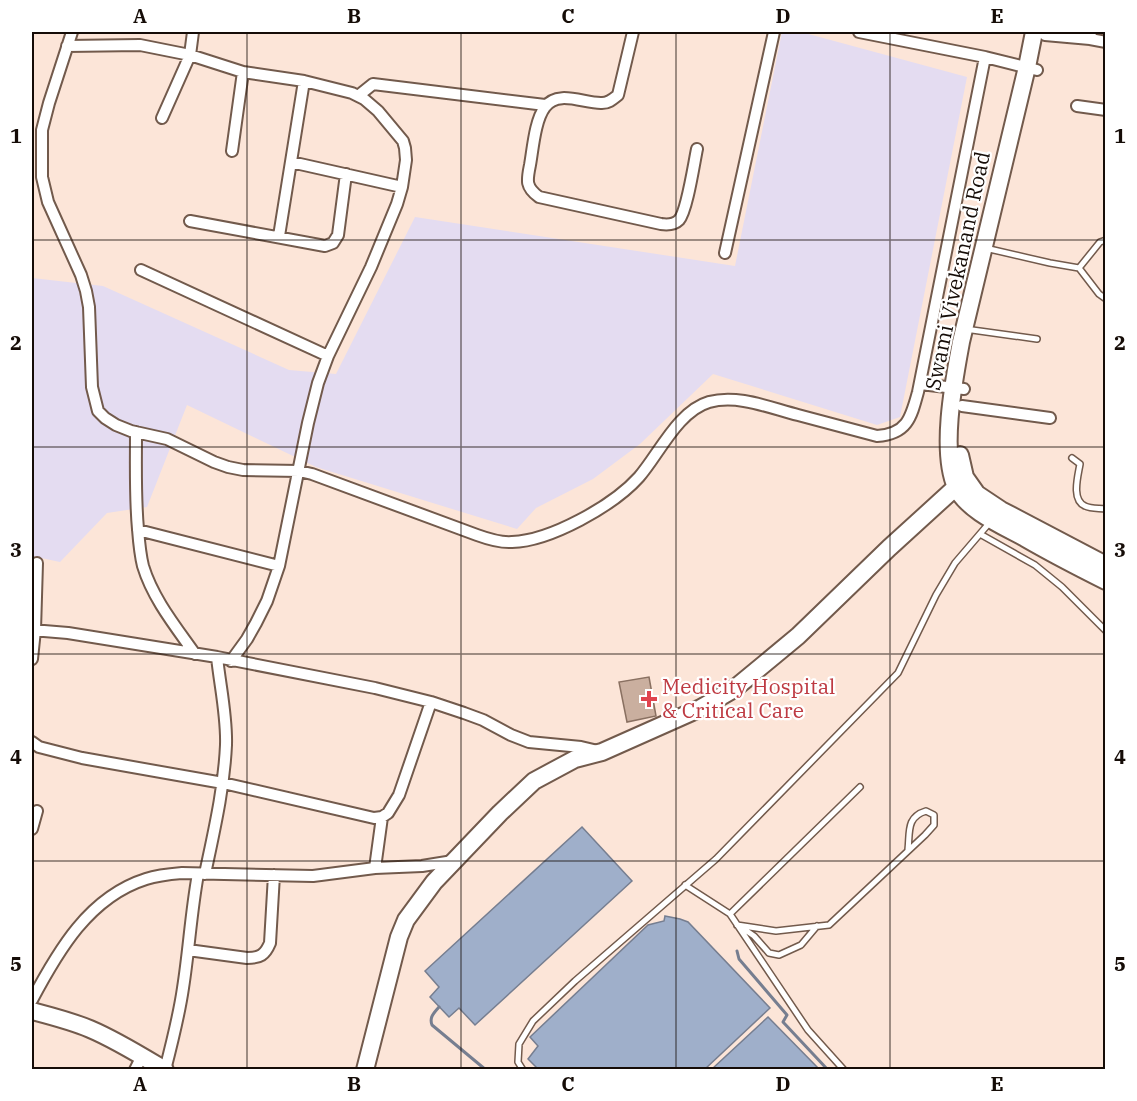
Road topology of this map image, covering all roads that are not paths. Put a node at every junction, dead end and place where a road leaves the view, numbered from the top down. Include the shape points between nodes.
1 (72, 32) edge
2 (193, 32) edge
3 (633, 32) edge
4 (774, 32) edge
5 (859, 32) edge
6 (1041, 33) edge
7 (1091, 35) edge
8 (1106, 42) edge
9 (67, 46) junction
10 (189, 55) junction
11 (985, 57) junction
12 (1032, 68) junction
13 (243, 72) junction
14 (304, 81) junction
15 (358, 96) junction
16 (545, 105) junction
17 (1077, 106) dead end
18 (1106, 110) edge
19 (162, 118) dead end
20 (37, 130) edge
21 (697, 149) dead end
22 (232, 151) dead end
23 (291, 162) junction
24 (346, 174) junction
25 (402, 187) junction
26 (190, 221) dead end
27 (279, 236) junction
28 (1106, 240) edge
29 (988, 248) junction
30 (725, 253) dead end
31 (1079, 268) junction
32 (141, 270) dead end
33 (1106, 299) edge
34 (969, 330) junction
35 (1037, 339) dead end
36 (328, 356) junction
37 (920, 384) junction
38 (960, 394) junction
39 (1050, 418) dead end
40 (136, 432) junction
41 (1072, 458) dead end
42 (299, 471) junction
43 (956, 487) junction
44 (1106, 509) edge
45 (992, 520) junction
46 (138, 530) junction
47 (980, 534) junction
48 (37, 563) dead end
49 (1106, 565) edge
50 (279, 566) junction
51 (1106, 581) edge
52 (33, 630) edge
53 (1106, 631) edge
54 (195, 654) junction
55 (217, 657) junction
56 (32, 659) edge
57 (231, 660) junction
58 (431, 702) junction
59 (32, 742) edge
60 (602, 752) junction
61 (223, 783) junction
62 (860, 787) dead end
63 (37, 811) dead end
64 (382, 817) junction
65 (32, 829) edge
66 (908, 850) junction
67 (455, 861) junction
68 (375, 868) junction
69 (202, 874) junction
70 (274, 875) junction
71 (685, 885) junction
72 (730, 914) junction
73 (737, 925) junction
74 (817, 926) junction
75 (188, 950) junction
76 (32, 1000) edge
77 (32, 1011) edge
78 (139, 1063) edge
79 (165, 1070) edge
80 (365, 1070) edge
81 (523, 1070) edge
82 (844, 1070) edge

1 - 9 street
2 - 10 street
3 - 16 street via 618,95 610,102 566,98
4 - 30 street
5 - 11 street
6 - 7 street
6 - 12 street, Swami Vivekanand Road
7 - 8 street
9 - 10 street via 140,45
9 - 20 street
10 - 13 street
10 - 19 street
11 - 12 street
11 - 37 street
12 - 29 street, Swami Vivekanand Road
13 - 14 street
13 - 22 street
14 - 15 street
14 - 23 street
15 - 16 street via 372,84
15 - 25 street via 378,111 403,141 406,160
16 - 21 street via 527,182 539,197 671,225 684,211
17 - 18 street
20 - 40 street via 48,202 86,291 94,402 105,418
23 - 24 street
23 - 27 street
24 - 25 street
24 - 27 street via 338,236 333,243 317,245
25 - 36 street via 387,231
26 - 27 street
28 - 31 lane
29 - 31 lane
29 - 34 street, Swami Vivekanand Road
31 - 33 lane
32 - 36 street
34 - 35 lane
34 - 38 street, Swami Vivekanand Road
36 - 42 street via 312,404
37 - 38 street
37 - 42 street via 907,423 899,431 877,436 738,400 708,402 680,422 639,477 622,493 592,514 533,540 494,541
38 - 39 street
38 - 43 street, Swami Vivekanand Road via 950,425 949,460
38 - 49 street, Swami Vivekanand Road via 960,459 965,477 977,495
40 - 42 street via 167,439 228,467
40 - 46 street
41 - 44 lane via 1080,464 1076,494 1080,502
42 - 50 street
43 - 45 street, Swami Vivekanand Road via 964,499
43 - 60 street via 798,636 734,689
45 - 47 lane
45 - 51 street, Swami Vivekanand Road
46 - 50 street
46 - 54 street via 148,580
47 - 53 lane via 1035,565
47 - 71 lane via 955,563 936,595 898,673 716,859
48 - 52 street
50 - 57 street via 256,623
52 - 54 street
52 - 56 street
54 - 55 street
55 - 57 street
55 - 61 street via 226,723
57 - 58 street
58 - 60 street via 529,742
58 - 64 street via 399,795
59 - 61 street via 82,758
60 - 67 street via 575,759 534,781
61 - 64 street via 363,817
61 - 69 street
62 - 72 lane
63 - 65 street
64 - 68 street
66 - 66 lane via 934,825 934,815 926,811 911,821
66 - 74 lane via 829,925
67 - 68 street
67 - 80 street via 406,920
68 - 70 street via 313,876
69 - 70 street
69 - 75 street via 193,903
69 - 76 street via 145,879 100,904 62,948
70 - 75 street via 270,943 262,956 247,958
71 - 72 lane
71 - 81 lane via 533,1021 519,1044 518,1062
72 - 73 lane
73 - 74 lane via 776,931
73 - 74 lane via 769,952 779,955 801,945
73 - 82 lane via 808,1030
75 - 79 street
77 - 78 street via 90,1029 120,1044
78 - 79 street

